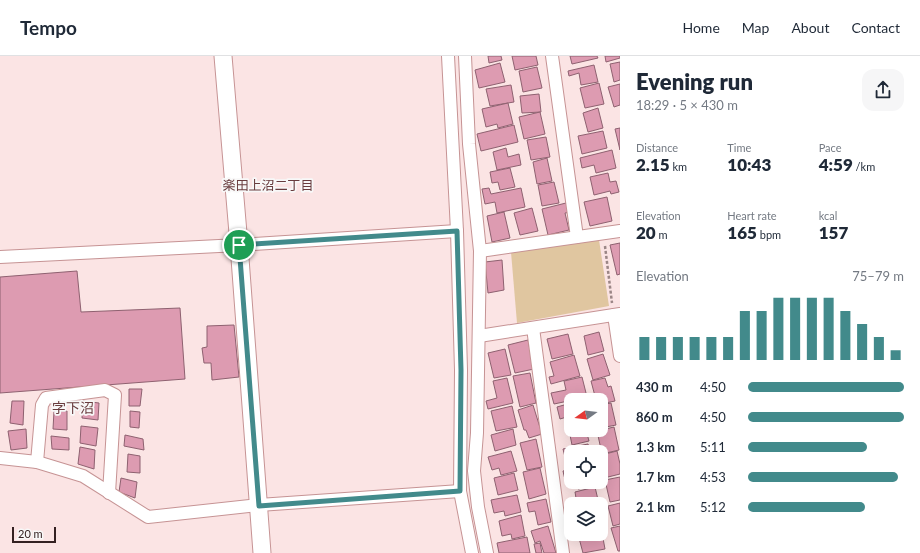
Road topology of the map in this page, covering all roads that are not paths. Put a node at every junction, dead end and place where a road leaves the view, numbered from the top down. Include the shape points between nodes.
1 (223, 56) edge
2 (448, 56) edge
3 (465, 56) edge
4 (552, 56) edge
5 (457, 231) junction
6 (620, 231) edge
7 (577, 236) junction
8 (239, 245) junction
9 (480, 251) junction
10 (0, 257) edge
11 (617, 314) edge
12 (533, 328) junction
13 (479, 336) junction
14 (620, 356) edge
15 (0, 458) edge
16 (37, 462) junction
17 (460, 491) junction
18 (109, 494) junction
19 (259, 506) junction
20 (262, 553) edge
21 (472, 553) edge
22 (488, 553) edge
23 (562, 553) edge

1 - 8 street
2 - 5 street
3 - 9 street via 469,144
4 - 7 street
5 - 8 street
5 - 17 street via 461,370
6 - 7 street
7 - 9 street
8 - 10 street
8 - 19 street
9 - 13 street
11 - 12 street
11 - 14 street
12 - 13 street
12 - 23 street
13 - 22 street via 474,471 478,507
15 - 16 street
16 - 18 street via 83,476
16 - 18 street via 42,405 46,398 105,390 115,395
17 - 19 street
17 - 21 street
18 - 19 street via 148,517
19 - 20 street

